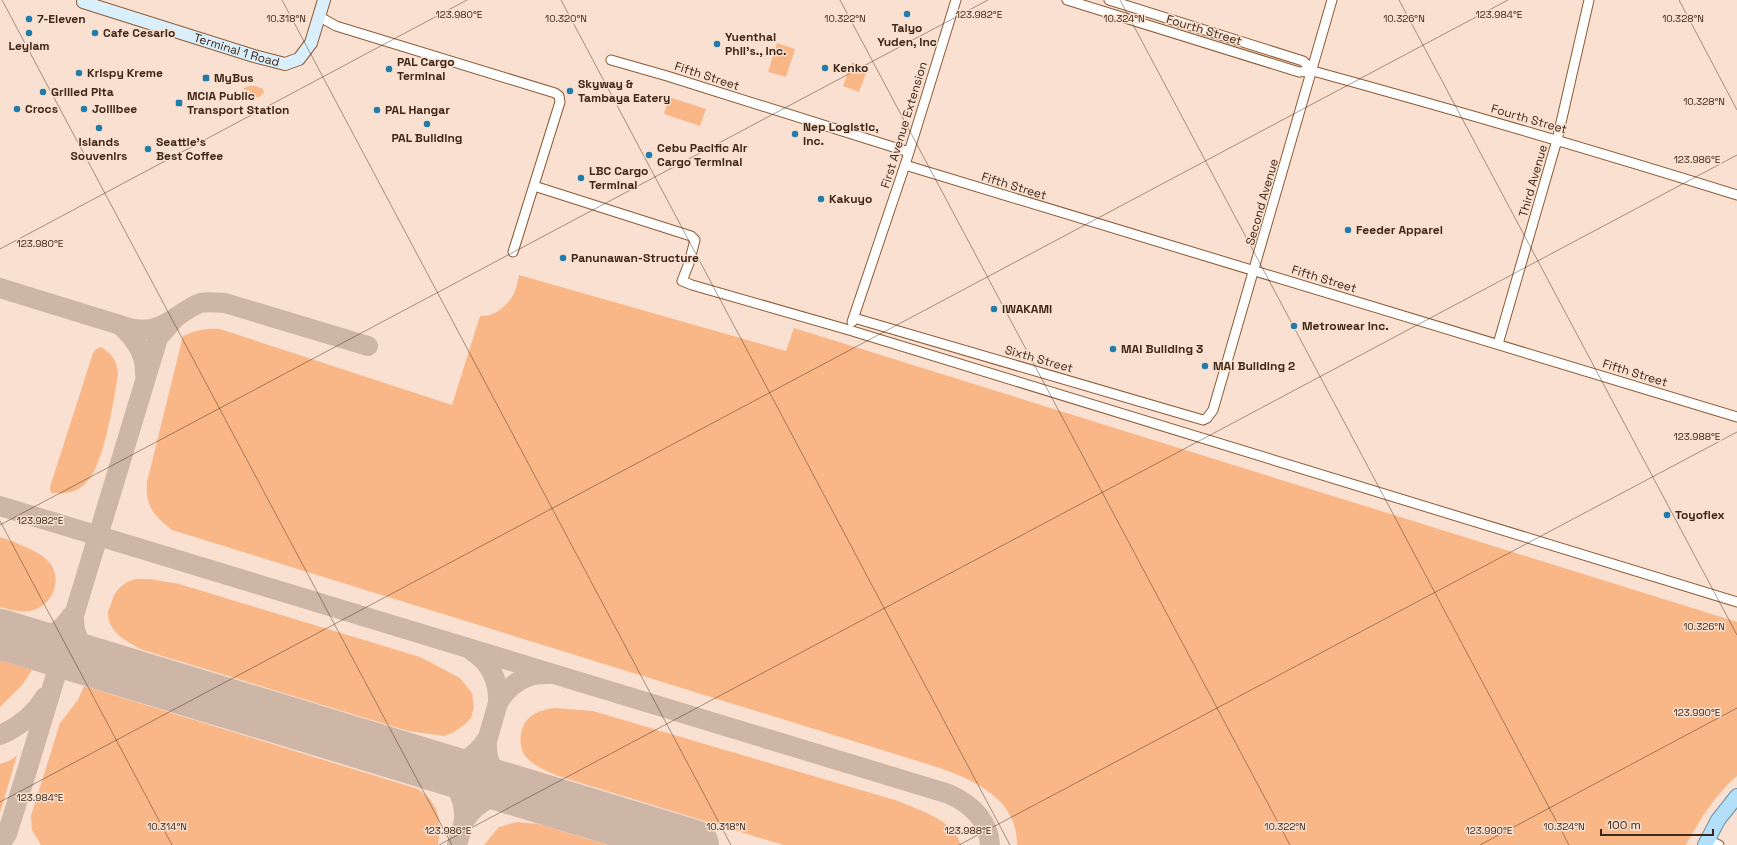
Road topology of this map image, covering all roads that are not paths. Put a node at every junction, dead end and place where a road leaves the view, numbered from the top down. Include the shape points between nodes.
1 (317, 0) edge
2 (324, 0) edge
3 (331, 0) edge
4 (956, 0) edge
5 (1067, 0) edge
6 (1109, 0) edge
7 (1332, 0) edge
8 (1589, 0) edge
9 (83, 2) dead end
10 (1124, 5) junction
11 (320, 17) junction
12 (1120, 17) junction
13 (1172, 20) junction
14 (1169, 32) junction
15 (1216, 34) junction
16 (1213, 46) junction
17 (611, 60) dead end
18 (1313, 71) junction
19 (1557, 140) junction
20 (909, 152) junction
21 (905, 165) junction
22 (534, 186) junction
23 (1737, 195) edge
24 (513, 252) dead end
25 (1254, 270) junction
26 (852, 321) joint
27 (1498, 344) junction
28 (1213, 410) joint
29 (1737, 416) edge
30 (1737, 602) edge
31 (1737, 796) edge
32 (1711, 843) edge

1 - 11 street, Terminal 1 Road
2 - 11 street, Terminal 1 Road
3 - 11 street, Terminal 1 Road
4 - 20 street, First Avenue Extension
5 - 12 street, Fourth Street
6 - 10 street, Fourth Street
7 - 18 street, Second Avenue
8 - 19 street, Third Avenue
9 - 11 street, Terminal 1 Road via 286,64 299,58 311,43
10 - 12 street
10 - 13 street, Fourth Street
11 - 22 street via 336,26 559,96 560,102
12 - 14 street, Fourth Street
13 - 14 street
13 - 15 street, Fourth Street
14 - 16 street, Fourth Street
15 - 16 street
15 - 18 street, Fourth Street via 1303,61
16 - 18 street, Fourth Street via 1299,72
17 - 20 street, Fifth Street
18 - 19 street, Fourth Street
18 - 25 street, Second Avenue
19 - 23 street, Fourth Street
19 - 27 street, Third Avenue
20 - 21 street, First Avenue Extension
21 - 25 street, Fifth Street
21 - 26 street, First Avenue Extension
22 - 24 street
22 - 30 street via 691,236 695,240 682,281 692,285 894,344
25 - 27 street, Fifth Street
25 - 28 street, Second Avenue
26 - 28 street, Sixth Street via 1203,420
27 - 29 street, Fifth Street
31 - 32 main road via 1718,820

